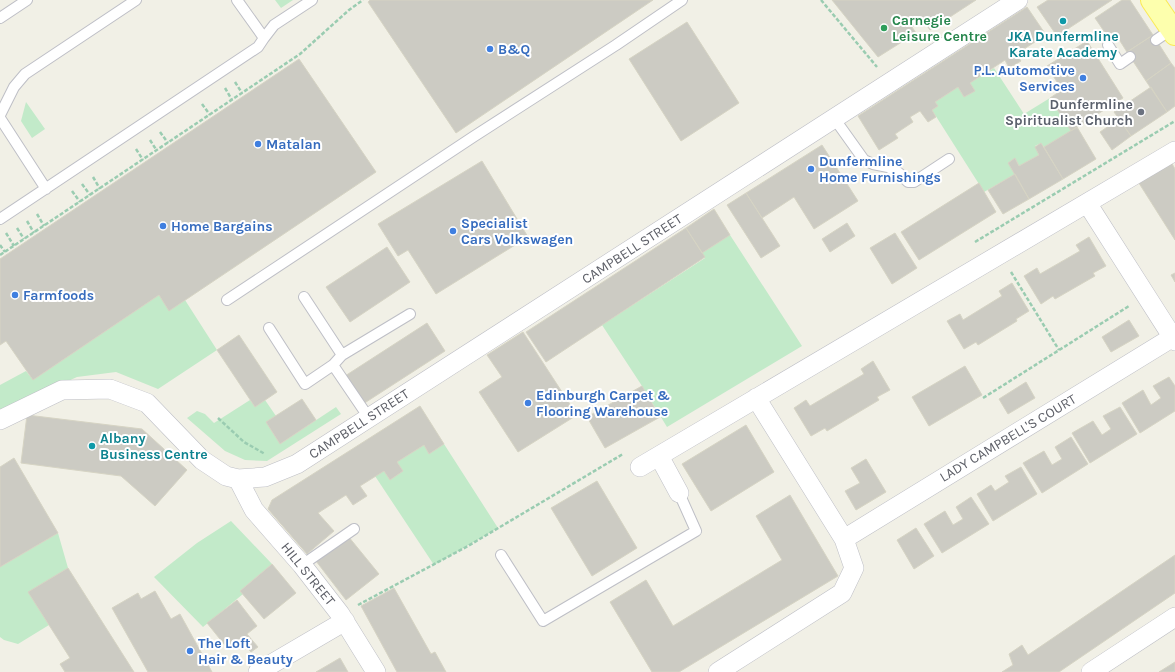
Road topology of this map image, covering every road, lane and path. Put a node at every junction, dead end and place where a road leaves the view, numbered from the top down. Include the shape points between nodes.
1 (27, 0) edge
2 (136, 0) edge
3 (237, 0) edge
4 (312, 0) edge
5 (363, 0) edge
6 (682, 0) edge
7 (821, 0) edge
8 (1018, 0) edge
9 (1152, 0) edge
10 (0, 18) edge
11 (1168, 34) edge
12 (264, 38) junction
13 (1108, 45) dead end
14 (1130, 57) dead end
15 (890, 82) junction
16 (0, 117) edge
17 (834, 118) junction
18 (1175, 151) edge
19 (949, 159) dead end
20 (46, 189) junction
21 (1086, 203) junction
22 (0, 219) edge
23 (0, 245) edge
24 (5, 252) junction
25 (1000, 254) junction
26 (0, 256) edge
27 (1146, 296) junction
28 (304, 297) dead end
29 (227, 300) dead end
30 (410, 314) dead end
31 (269, 328) dead end
32 (1174, 339) edge
33 (1059, 350) junction
34 (342, 355) junction
35 (333, 365) junction
36 (756, 398) junction
37 (983, 398) dead end
38 (218, 418) dead end
39 (369, 418) junction
40 (0, 420) edge
41 (659, 456) junction
42 (297, 464) junction
43 (640, 467) dead end
44 (238, 479) junction
45 (679, 493) joint
46 (354, 529) dead end
47 (844, 538) junction
48 (501, 555) dead end
49 (302, 565) junction
50 (1175, 617) edge
51 (345, 621) junction
52 (258, 672) edge
53 (376, 672) edge
54 (718, 672) edge
55 (1091, 672) edge

1 - 10 lane
2 - 16 lane via 26,74 14,87
3 - 12 lane
4 - 12 lane via 274,25
5 - 24 path via 300,54
6 - 29 lane
7 - 15 path
8 - 15 street, CAMPBELL STREET
9 - 11 main road
12 - 20 lane via 258,47
13 - 14 lane via 1120,64
15 - 17 street, CAMPBELL STREET
16 - 20 lane
17 - 19 lane via 864,160 888,167 908,182 914,182
17 - 39 street, CAMPBELL STREET
18 - 21 street
20 - 22 lane
21 - 25 street
21 - 27 street, LADY CAMPBELL'S COURT
23 - 24 path
24 - 26 path
25 - 33 path
25 - 36 street
27 - 32 street, LADY CAMPBELL'S COURT
27 - 33 path
28 - 34 lane
30 - 34 lane
31 - 35 lane via 305,384
32 - 47 street, LADY CAMPBELL'S COURT
33 - 37 path
34 - 35 lane
35 - 39 lane
36 - 41 street
36 - 47 street
38 - 42 path via 244,442 266,454
39 - 42 street, CAMPBELL STREET
40 - 44 street via 62,390 110,389 147,403 202,460 226,476
41 - 43 street
41 - 45 street
42 - 44 street, CAMPBELL STREET via 265,477
44 - 49 street, HILL STREET via 254,510
45 - 48 lane via 696,531 543,621
46 - 49 lane
47 - 54 street via 854,568 842,593
49 - 51 street, HILL STREET
50 - 55 street
51 - 52 street
51 - 53 street, HILL STREET

